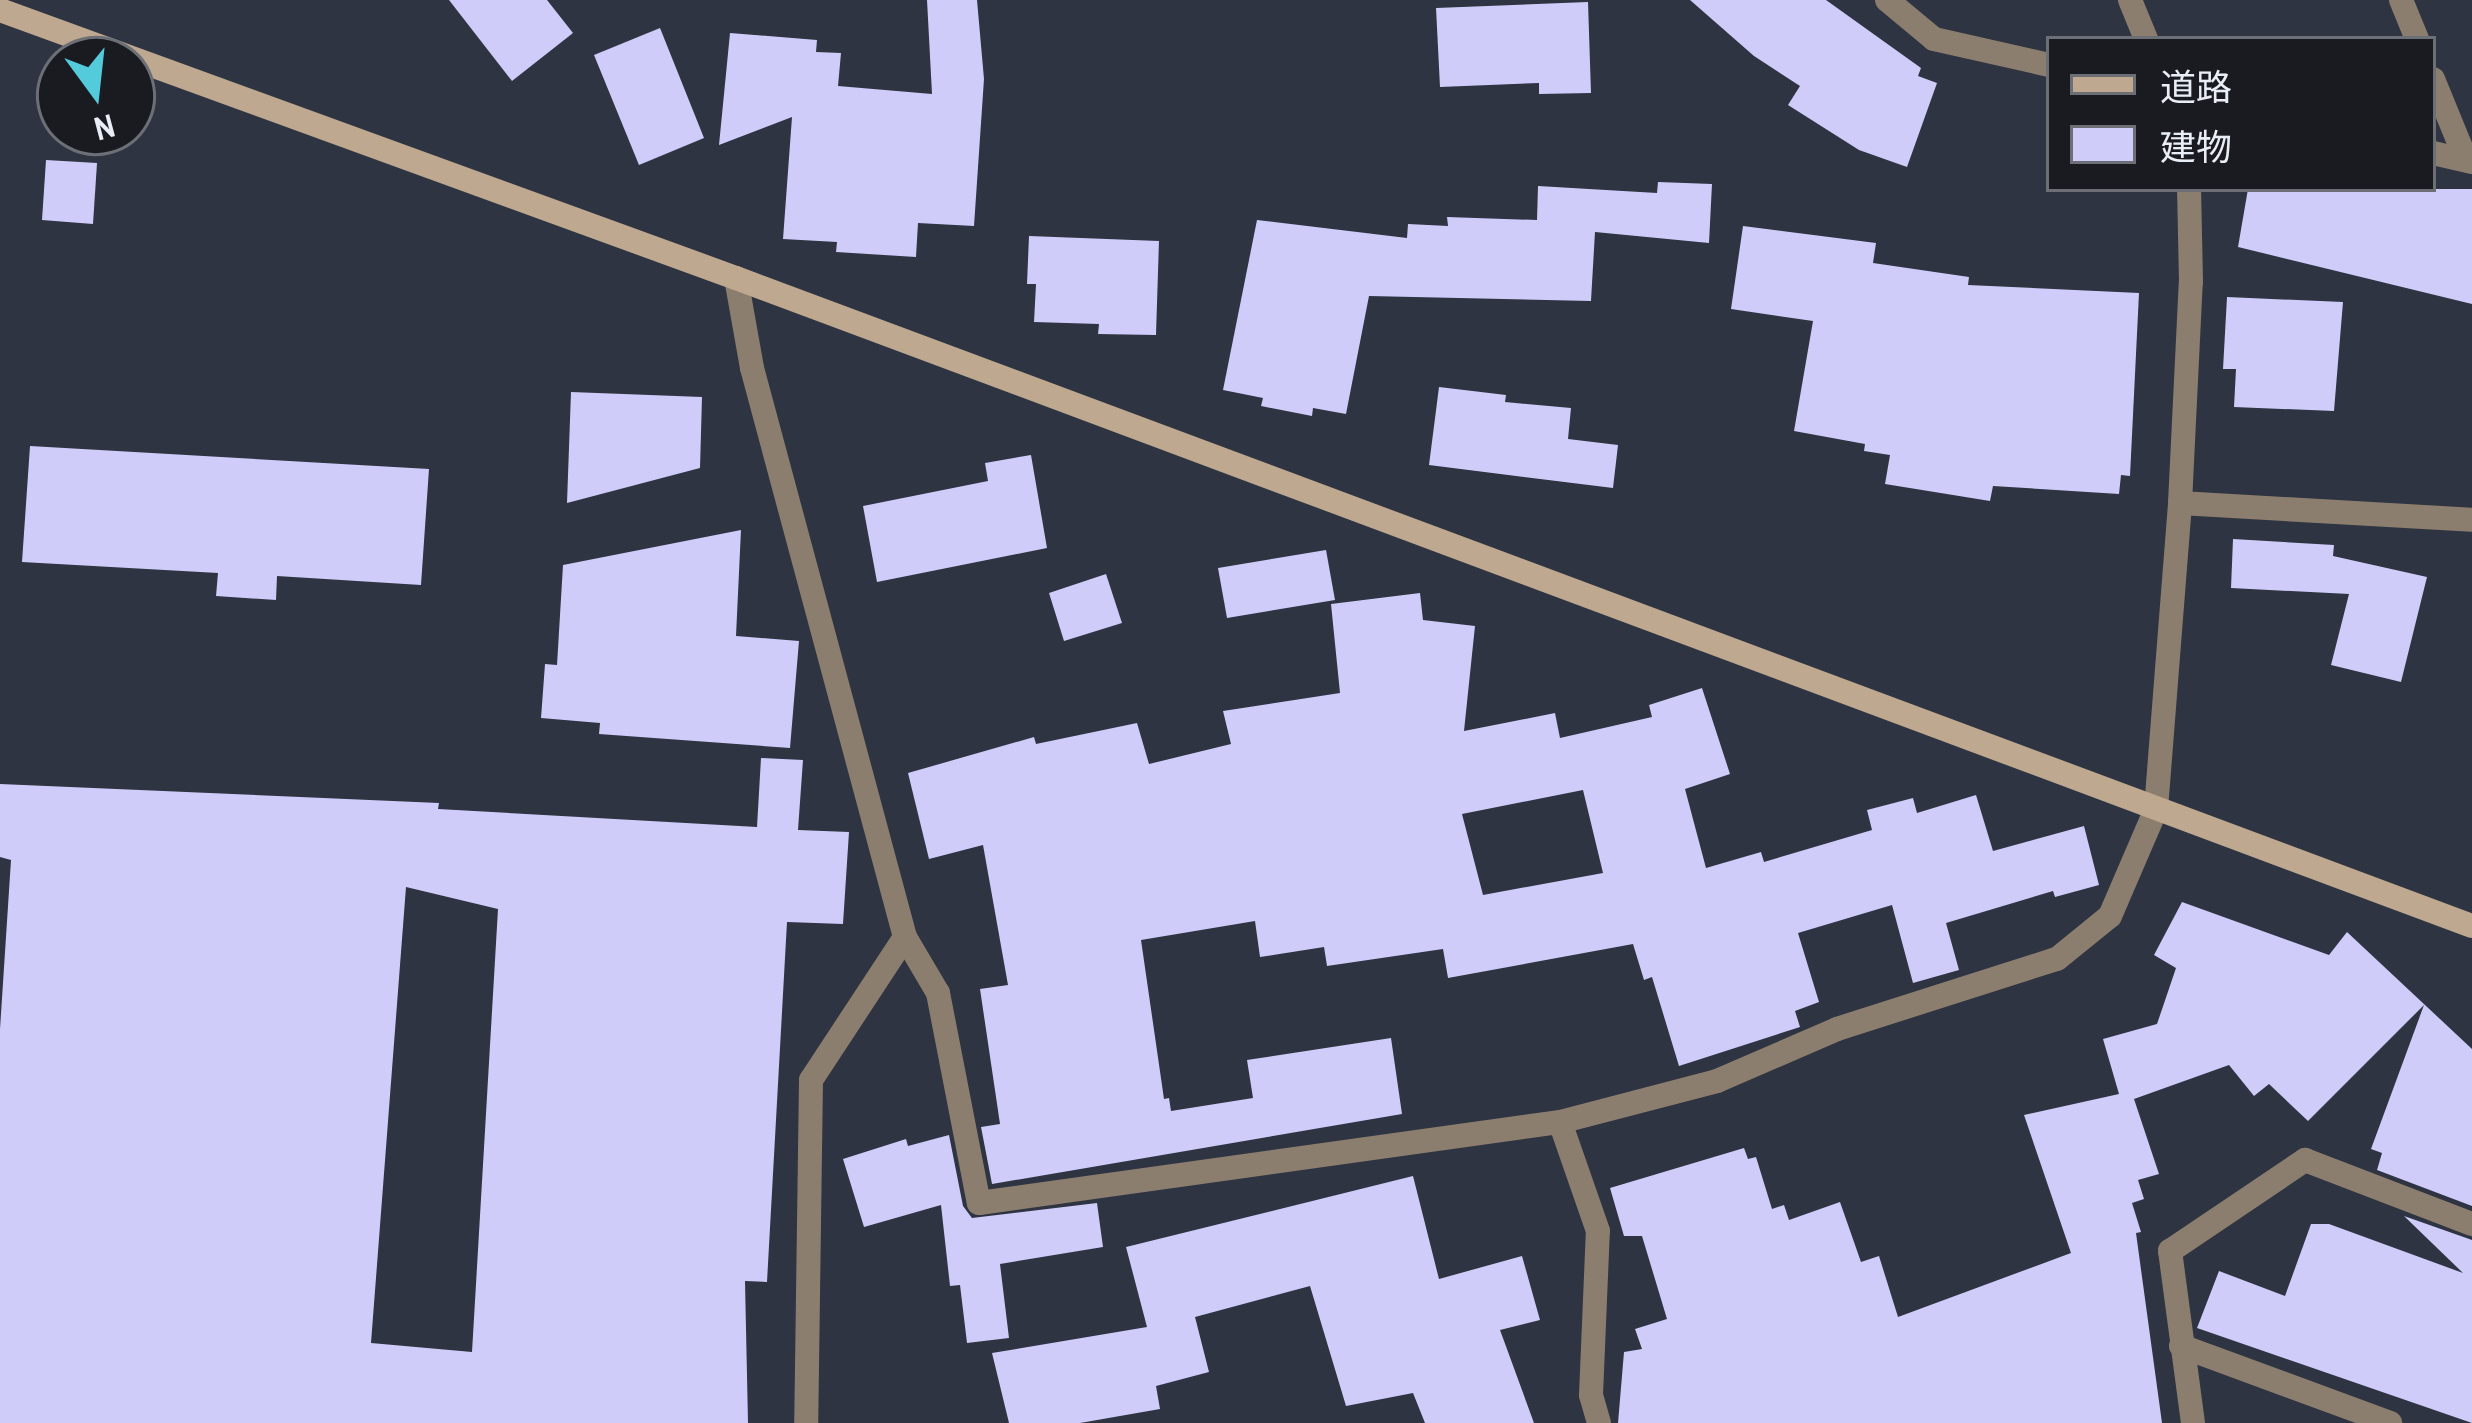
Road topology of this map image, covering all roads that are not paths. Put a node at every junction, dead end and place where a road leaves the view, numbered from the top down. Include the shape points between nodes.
1 (1887, 0) edge
2 (2130, 0) edge
3 (2401, 0) edge
4 (0, 10) edge
5 (2145, 36) edge
6 (2416, 36) edge
7 (2046, 64) edge
8 (2436, 86) edge
9 (2436, 154) edge
10 (2469, 161) edge
11 (2189, 192) edge
12 (736, 278) junction
13 (2180, 503) junction
14 (2472, 520) edge
15 (2156, 809) junction
16 (2472, 926) edge
17 (905, 937) junction
18 (1560, 1122) junction
19 (2472, 1223) edge
20 (2181, 1346) junction
21 (806, 1423) edge
22 (1599, 1423) edge
23 (2193, 1423) edge
24 (2390, 1423) edge

1 - 7 street via 1934,39
2 - 5 street
3 - 6 street
4 - 12 street
8 - 10 street
9 - 10 street
11 - 13 street
12 - 15 street
12 - 17 street via 752,368
13 - 14 street
13 - 15 street
15 - 16 street
15 - 18 street via 2110,916 2057,959 1837,1029 1717,1082
17 - 18 street via 938,993 980,1203
17 - 21 street via 811,1080
18 - 22 street via 1598,1231 1591,1395
19 - 20 street via 2305,1160 2170,1251
20 - 23 street
20 - 24 street

